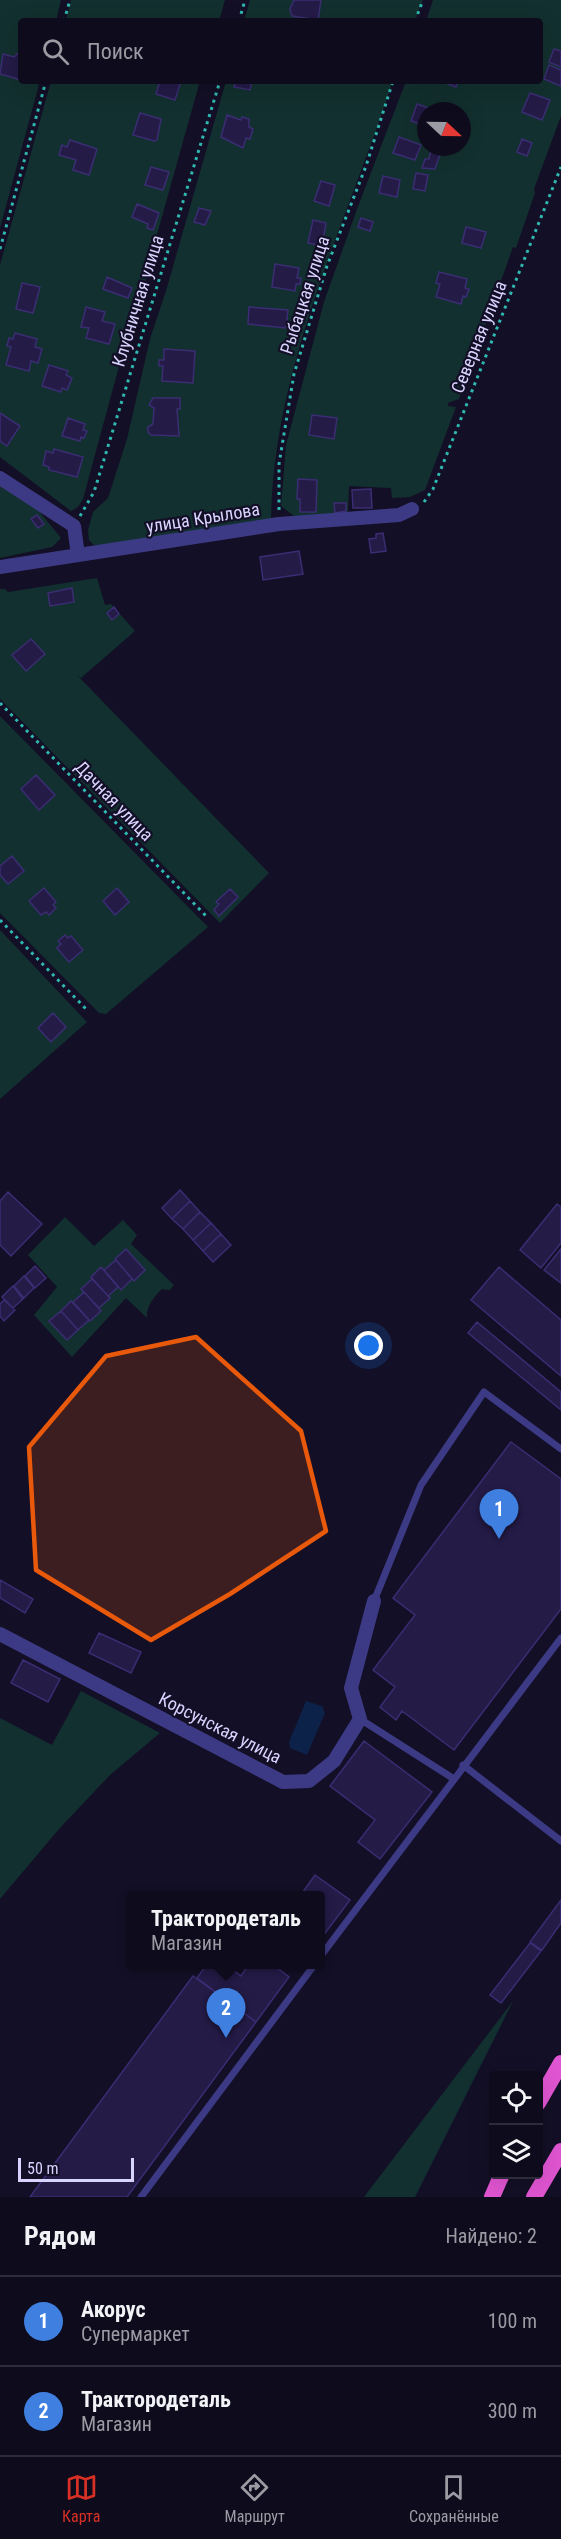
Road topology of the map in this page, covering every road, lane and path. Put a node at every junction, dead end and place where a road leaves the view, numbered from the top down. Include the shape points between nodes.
1 (70, 0) edge
2 (245, 0) edge
3 (423, 0) edge
4 (65, 18) edge
5 (240, 18) edge
6 (416, 18) edge
7 (45, 84) edge
8 (219, 84) edge
9 (392, 84) edge
10 (561, 167) edge
11 (0, 249) edge
12 (0, 478) edge
13 (412, 509) joint
14 (279, 524) junction
15 (74, 526) junction
16 (78, 555) junction
17 (0, 567) edge
18 (0, 704) edge
19 (208, 918) dead end
20 (0, 920) edge
21 (88, 1011) dead end
22 (561, 1449) edge
23 (374, 1601) joint
24 (0, 1634) edge
25 (561, 1638) edge
26 (360, 1719) junction
27 (463, 1765) junction
28 (454, 1779) junction
29 (561, 1841) edge
30 (325, 1952) edge
31 (312, 1969) edge
32 (561, 2063) edge
33 (543, 2094) edge
34 (561, 2151) edge
35 (500, 2179) edge
36 (141, 2197) edge
37 (492, 2197) edge
38 (534, 2197) edge

1 - 4 path
2 - 5 path
3 - 6 path
7 - 11 path
8 - 15 path, Клубничная улица via 94,492
9 - 14 path, Рыбацкая улица via 366,166 327,266 294,374 279,464
10 - 13 path, Северная улица via 433,489
12 - 15 street
13 - 14 street, улица Крылова via 399,515
14 - 16 street, улица Крылова
15 - 16 street
16 - 17 street, улица Крылова
18 - 19 path, Дачная улица
20 - 21 path
22 - 23 lane via 484,1392 421,1485
23 - 26 street via 351,1688
24 - 26 street, Корсунская улица via 283,1782 309,1781 334,1761
25 - 27 lane
26 - 28 lane
27 - 28 lane
27 - 29 lane
28 - 30 lane
31 - 36 lane
32 - 33 highway
34 - 38 highway
35 - 37 highway

